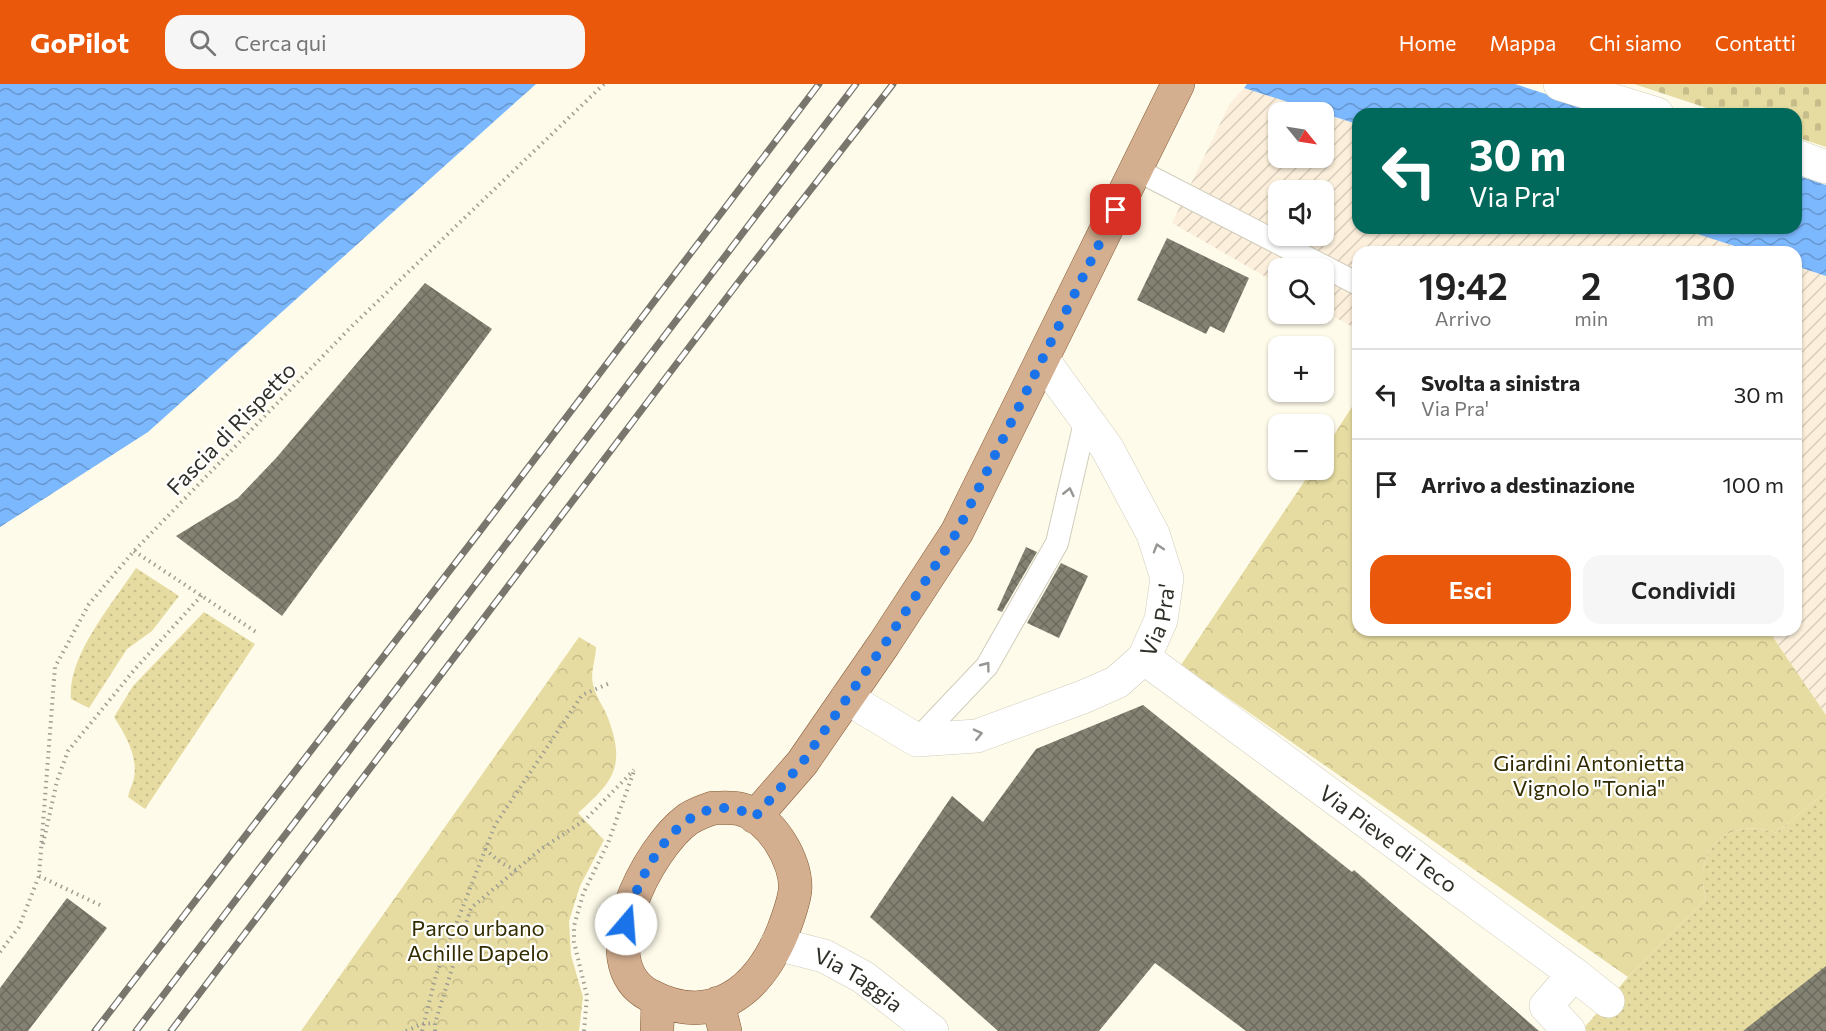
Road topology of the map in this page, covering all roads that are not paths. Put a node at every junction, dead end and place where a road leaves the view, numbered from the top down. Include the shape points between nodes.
1 (1178, 84) edge
2 (1560, 84) edge
3 (1638, 108) edge
4 (1802, 158) edge
5 (1826, 167) edge
6 (1135, 170) junction
7 (1352, 281) edge
8 (1043, 360) junction
9 (1086, 418) junction
10 (1144, 657) junction
11 (847, 698) junction
12 (917, 740) junction
13 (755, 817) junction
14 (777, 944) junction
15 (1574, 974) junction
16 (1608, 1001) dead end
17 (658, 1015) edge
18 (722, 1017) edge
19 (932, 1031) edge
20 (1569, 1031) edge

1 - 6 main road
2 - 3 street
4 - 5 street
6 - 7 lane
6 - 8 main road
8 - 9 street, Via Pra'
8 - 11 main road via 957,532
10 -> 9 street, Via Pra' via 1161,620 1167,578 1153,534 1107,448
12 -> 9 lane via 987,666 1057,543
12 -> 10 street, Via Pra' via 976,736 1083,698 1117,682
10 - 15 street, Via Pieve di Teco
11 - 12 street
11 - 13 main road via 802,763
13 - 14 main road via 777,837 793,870 795,890
13 - 17 main road via 742,809 729,808 696,814 664,844 630,906 622,942 627,974
14 - 18 main road via 759,976
14 - 19 street, Via Taggia via 824,956 863,976
15 - 16 street, Via Pieve di Teco
15 - 20 street via 1546,1006
17 - 18 main road via 709,1007

